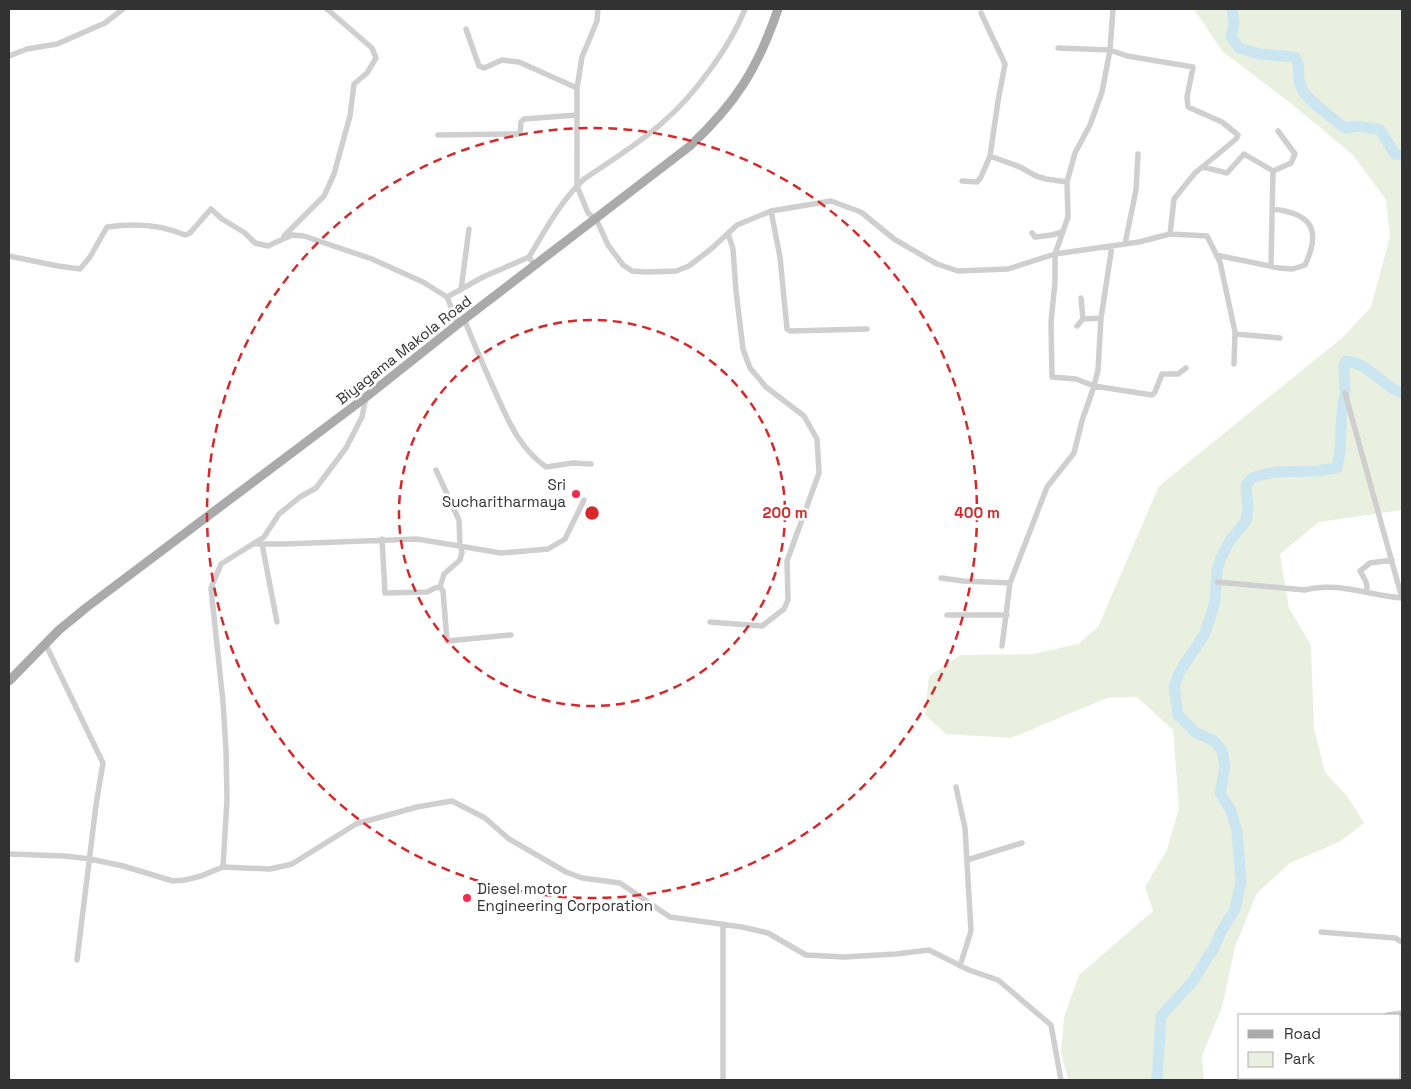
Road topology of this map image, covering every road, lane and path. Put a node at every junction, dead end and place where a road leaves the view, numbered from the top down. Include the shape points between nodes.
1 (123, 9) edge
2 (328, 9) edge
3 (598, 9) edge
4 (745, 9) edge
5 (778, 9) edge
6 (1113, 9) edge
7 (981, 13) dead end
8 (466, 29) dead end
9 (1058, 48) dead end
10 (1110, 50) junction
11 (9, 56) edge
12 (578, 88) junction
13 (577, 115) junction
14 (1278, 131) dead end
15 (438, 135) dead end
16 (1138, 154) dead end
17 (990, 156) junction
18 (1203, 166) junction
19 (1273, 171) junction
20 (962, 181) dead end
21 (1067, 182) junction
22 (577, 186) junction
23 (1272, 209) junction
24 (771, 211) junction
25 (596, 218) junction
26 (469, 230) dead end
27 (1062, 232) junction
28 (728, 234) junction
29 (1032, 234) dead end
30 (1170, 234) junction
31 (282, 239) junction
32 (1125, 244) junction
33 (1112, 246) junction
34 (1055, 254) junction
35 (1216, 255) junction
36 (9, 256) edge
37 (529, 257) junction
38 (1271, 265) junction
39 (534, 266) junction
40 (461, 290) junction
41 (447, 297) junction
42 (1081, 298) dead end
43 (1101, 318) junction
44 (1083, 319) junction
45 (461, 322) junction
46 (1077, 326) dead end
47 (867, 329) dead end
48 (1235, 334) junction
49 (1280, 338) dead end
50 (1234, 364) dead end
51 (1186, 368) dead end
52 (1094, 386) junction
53 (1345, 393) dead end
54 (366, 397) junction
55 (591, 464) dead end
56 (436, 470) dead end
57 (584, 500) dead end
58 (382, 539) junction
59 (254, 544) junction
60 (262, 544) junction
61 (460, 545) junction
62 (1392, 560) junction
63 (941, 578) dead end
64 (1217, 582) dead end
65 (1010, 583) junction
66 (440, 587) junction
67 (1366, 592) junction
68 (1402, 598) edge
69 (947, 615) dead end
70 (1007, 615) junction
71 (277, 622) dead end
72 (710, 622) dead end
73 (511, 635) dead end
74 (45, 644) junction
75 (1002, 646) dead end
76 (9, 681) edge
77 (956, 787) dead end
78 (1022, 843) dead end
79 (9, 854) edge
80 (90, 859) junction
81 (967, 860) junction
82 (223, 867) junction
83 (723, 924) junction
84 (1321, 932) dead end
85 (1402, 942) edge
86 (77, 960) dead end
87 (960, 966) junction
88 (723, 1080) edge
89 (1061, 1080) edge

1 - 11 street via 106,23 58,44
2 - 31 street via 372,48 376,58 367,73 354,84 350,116 334,174 324,196
3 - 12 street via 597,21 582,57
4 - 22 street via 729,41 687,98 662,124
5 - 25 main road, Biyagama Makola Road via 748,80 721,116 690,146
6 - 10 street
7 - 17 street via 1005,64
8 - 12 street via 482,68 502,60 519,62
9 - 10 street
10 - 18 street via 1193,67 1188,107 1222,122 1238,135
10 - 21 street via 1102,92 1090,126 1075,153
12 - 13 street
13 - 15 street via 524,119 518,134
13 - 22 street
14 - 19 street via 1295,154 1291,163
16 - 32 street via 1132,218
17 - 20 street via 977,182
17 - 21 street via 1036,176
18 - 19 street via 1227,174 1244,154
18 - 30 street via 1174,199
19 - 23 street
21 - 27 street via 1068,216
22 - 25 street via 588,213
22 - 37 street via 558,208
23 - 38 street
23 - 38 street via 1296,214 1308,222 1314,232 1311,251 1304,265 1293,269
24 - 28 street via 737,225
24 - 34 street via 831,201 861,212 894,238 937,264 958,271 1008,269
24 - 47 street via 780,257 787,329
25 - 28 street via 608,245 623,265 632,271 676,271 711,250
25 - 39 main road, Biyagama Makola Road
26 - 40 street
27 - 29 street
27 - 34 street
28 - 72 street via 733,249 743,349 750,368 766,387 804,416 817,439 819,473 787,561 788,600 784,609 762,626
30 - 32 street
30 - 35 street via 1207,236
31 - 36 street via 268,246 255,243 211,209 185,235 169,228 129,224 108,227 80,269
31 - 41 street via 292,235 304,236 364,256 423,282
32 - 33 street
33 - 34 street
33 - 43 street
34 - 52 street via 1052,377 1076,379
35 - 38 street
35 - 48 street
37 - 39 street
37 - 40 street
39 - 45 main road, Biyagama Makola Road
40 - 41 street
41 - 45 street
42 - 44 street
43 - 44 street
43 - 52 street
44 - 46 street
45 - 54 main road, Biyagama Makola Road
45 - 55 street via 510,426 535,459 546,466
48 - 49 street
48 - 50 street
51 - 52 street via 1178,374 1162,374 1152,395
52 - 65 street via 1074,453 1047,487
53 - 62 street
54 - 59 street via 362,417 346,448 316,488 279,514 264,537
54 - 74 main road, Biyagama Makola Road via 95,601
56 - 61 street via 459,520
57 - 61 street via 565,539 548,549 501,553
58 - 60 street
58 - 61 street via 417,539
58 - 66 street via 385,593 426,592
59 - 60 street
59 - 82 street via 221,564 211,588 226,750
60 - 71 street
61 - 66 street via 460,560 444,574
62 - 67 street via 1370,563 1360,571 1368,587
62 - 68 street
63 - 65 street
64 - 67 street
65 - 70 street
66 - 73 street via 443,590 448,640
67 - 68 street
69 - 70 street
70 - 75 street
74 - 76 main road, Biyagama Makola Road
74 - 80 street via 104,763
77 - 81 street via 965,828
78 - 81 street
79 - 80 street
80 - 82 street via 173,881 201,876
80 - 86 street
81 - 87 street via 971,931
82 - 83 street via 270,868 292,864 356,824 452,801 485,818 509,838 566,872 582,878 620,883 670,917
83 - 87 street via 768,934 806,954 844,957 928,950
83 - 88 street
84 - 85 street via 1395,938
87 - 89 street via 998,980 1051,1025

